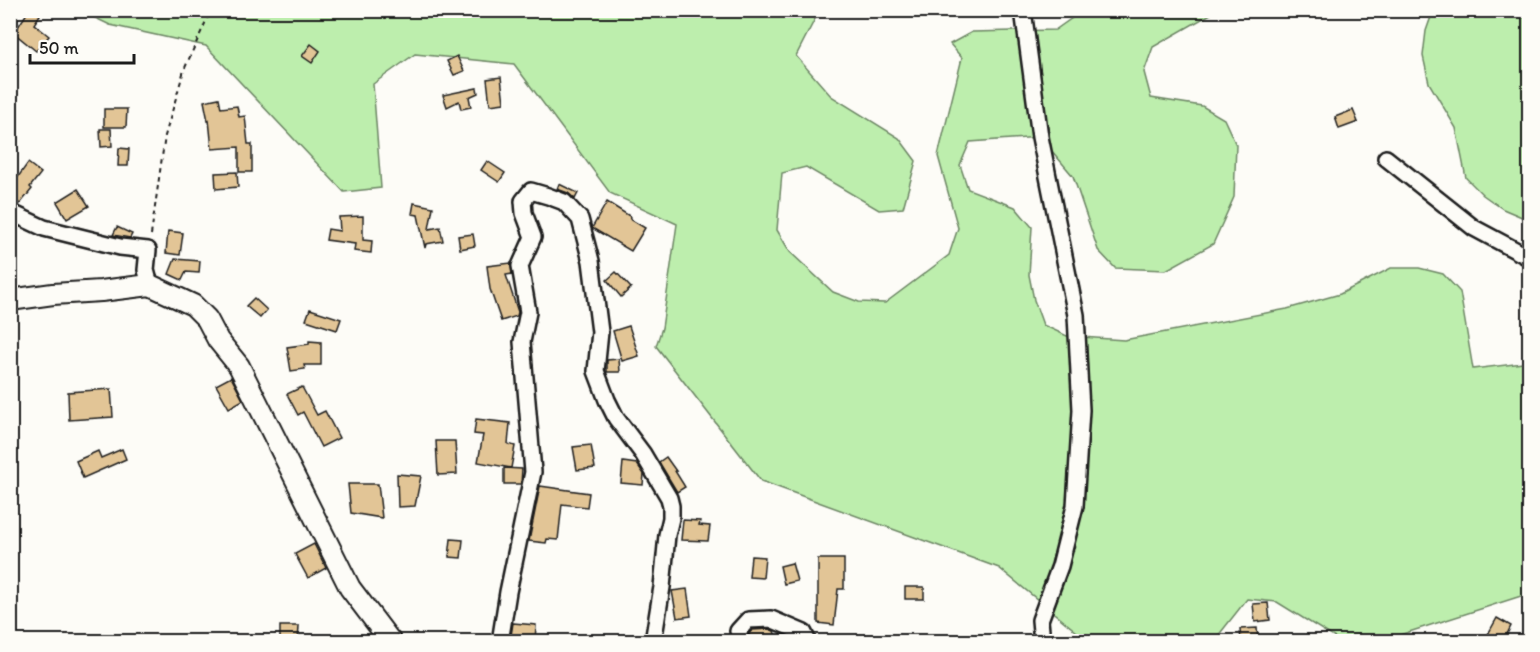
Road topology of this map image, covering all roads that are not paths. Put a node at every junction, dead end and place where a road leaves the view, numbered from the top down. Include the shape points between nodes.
1 (1023, 10) edge
2 (1386, 158) dead end
3 (10, 212) edge
4 (1530, 258) edge
5 (150, 285) junction
6 (10, 300) edge
7 (391, 642) edge
8 (500, 642) edge
9 (653, 642) edge
10 (741, 642) edge
11 (808, 642) edge
12 (1042, 642) edge

1 - 12 street via 1040,137 1076,315 1081,410 1075,506 1060,566 1040,620
2 - 4 street via 1474,228
3 - 5 street via 44,228 148,250 146,270
5 - 6 main road
5 - 7 main road via 193,305 239,366 350,588
8 - 9 street via 533,472 522,342 528,312 520,266 532,237 524,213 524,201 531,191 564,202 580,219 591,261 600,332 596,371 616,418 643,454 671,506
10 - 11 street via 738,631 748,620 771,619 804,633

